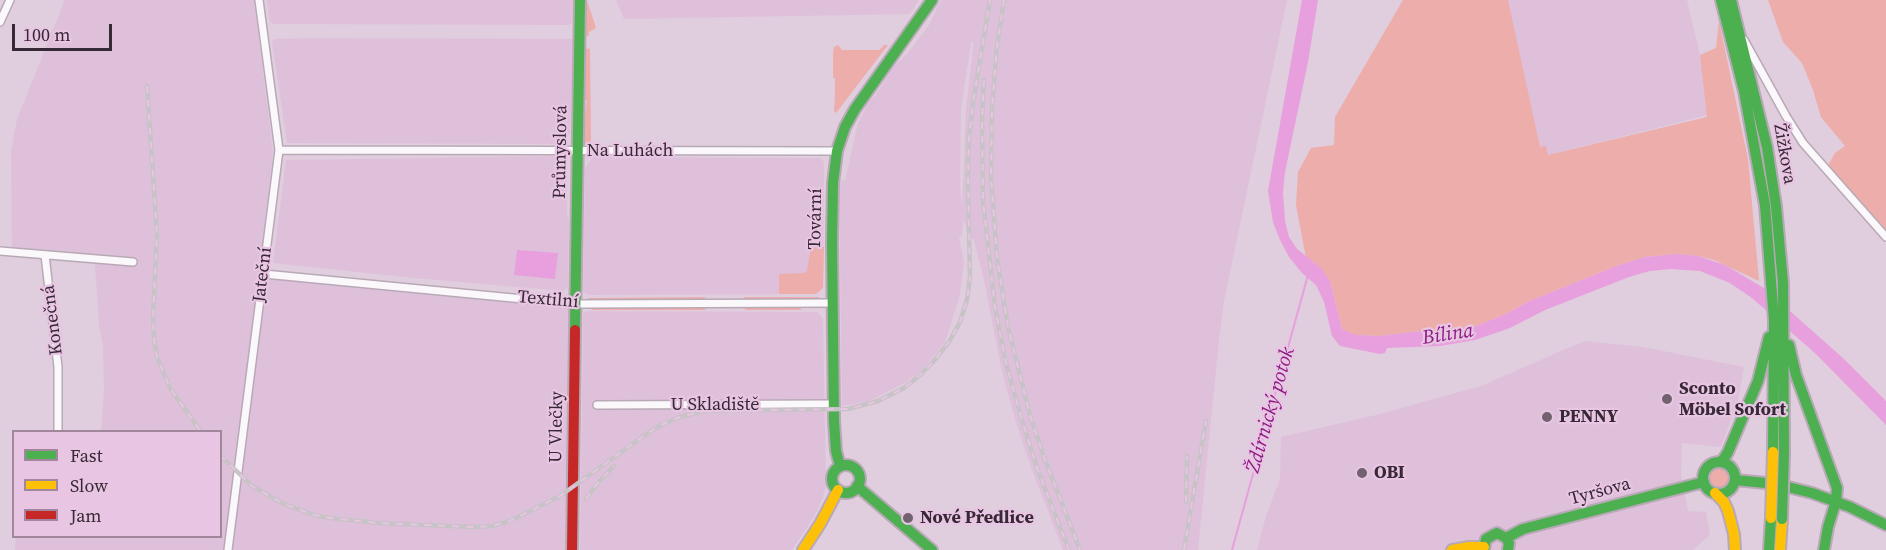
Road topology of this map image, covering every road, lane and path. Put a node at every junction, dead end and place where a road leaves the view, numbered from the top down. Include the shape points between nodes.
1 (10, 0) edge
2 (258, 0) edge
3 (580, 0) edge
4 (932, 0) edge
5 (1721, 0) edge
6 (1731, 0) edge
7 (0, 22) edge
8 (1740, 32) junction
9 (279, 150) junction
10 (578, 151) junction
11 (837, 152) junction
12 (1886, 237) edge
13 (0, 251) edge
14 (45, 255) junction
15 (133, 262) dead end
16 (264, 274) junction
17 (832, 303) junction
18 (575, 304) junction
19 (1774, 320) junction
20 (1785, 331) junction
21 (833, 404) junction
22 (597, 405) dead end
23 (58, 430) edge
24 (1779, 453) junction
25 (1719, 462) junction
26 (840, 466) junction
27 (1735, 480) junction
28 (1704, 482) junction
29 (857, 486) junction
30 (838, 490) junction
31 (1715, 493) junction
32 (1836, 501) junction
33 (1776, 519) junction
34 (1886, 525) edge
35 (1506, 538) junction
36 (1484, 548) edge
37 (228, 550) edge
38 (572, 550) edge
39 (803, 550) edge
40 (931, 550) edge
41 (1452, 550) edge
42 (1508, 550) edge
43 (1735, 550) edge
44 (1769, 550) edge
45 (1780, 550) edge
46 (1824, 550) edge

1 - 7 street
2 - 9 street, Jateční
3 - 10 main road, Průmyslová
4 - 11 main road, Tovární via 855,109
5 - 19 main road via 1756,148 1765,205
6 - 8 main road, Žižkova
8 - 12 street, Žižkova via 1803,143
8 - 20 main road, Žižkova via 1767,147 1776,206
9 - 10 street, Na Luhách
9 - 16 street, Jateční
10 - 11 street, Na Luhách
10 - 18 main road, Průmyslová
11 - 17 main road, Tovární via 832,208
13 - 14 street
14 - 15 street
14 - 23 street, Konečná via 58,367
16 - 18 street, Textilní
16 - 37 street, Jateční
17 - 18 street, Textilní
17 - 21 main road, Tovární
18 - 38 main road, U Vlečky
19 - 24 main road
19 - 25 main road via 1758,381 1728,452
20 - 24 main road
20 - 32 main road via 1796,375 1836,481
21 - 22 street, U Skladiště
21 - 26 main road, Tovární
24 - 33 main road, bridge
25 - 27 main road via 1732,468
25 - 28 main road via 1707,468
26 - 29 main road via 856,470
26 - 30 main road via 832,479
27 - 31 main road via 1728,491
27 - 32 main road via 1791,487
28 - 31 main road
28 - 35 main road, Tyršova via 1523,529
29 - 30 main road via 849,492
29 - 40 main road
30 - 39 main road
31 - 43 main road via 1728,511
32 - 34 main road
32 - 46 main road
33 - 44 main road
33 - 45 main road
35 - 36 main road, Tyršova via 1493,534 1486,539
35 - 42 main road
36 - 41 main road, Tyršova

